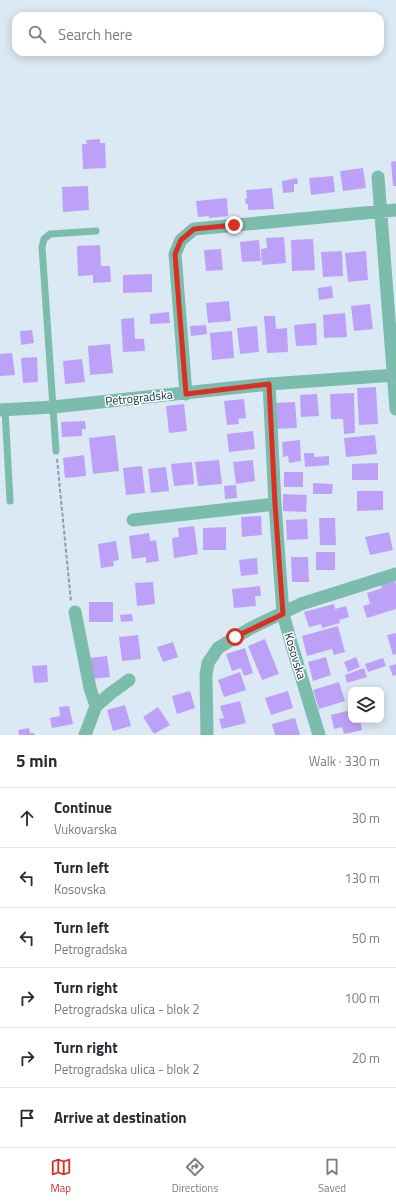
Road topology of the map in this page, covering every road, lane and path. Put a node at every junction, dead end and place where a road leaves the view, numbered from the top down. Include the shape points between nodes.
1 (378, 177) dead end
2 (396, 210) edge
3 (381, 211) junction
4 (96, 231) dead end
5 (394, 355) edge
6 (394, 375) edge
7 (269, 384) junction
8 (186, 394) junction
9 (53, 407) junction
10 (396, 409) edge
11 (2, 410) edge
12 (56, 451) joint
13 (10, 501) dead end
14 (275, 504) junction
15 (133, 520) dead end
16 (396, 574) edge
17 (75, 612) joint
18 (283, 614) junction
19 (129, 680) dead end
20 (96, 706) junction
21 (85, 735) edge
22 (207, 735) edge
23 (319, 735) edge

1 - 3 street
2 - 3 street
3 - 5 street
3 - 8 street via 194,229 181,240 175,254
4 - 9 lane via 50,234 44,239 42,247
5 - 6 street
6 - 7 street, Petrogradska
6 - 10 street
7 - 8 street, Petrogradska
7 - 14 street, Kosovska
8 - 9 street, Petrogradska
9 - 11 street, Petrogradska
9 - 12 lane
11 - 13 lane
12 - 17 path via 71,602
14 - 15 street
14 - 18 street, Kosovska
16 - 18 street via 301,604
17 - 20 street
18 - 22 street via 251,628 218,648 208,663
18 - 23 street, Kosovska
19 - 20 street
20 - 21 street

